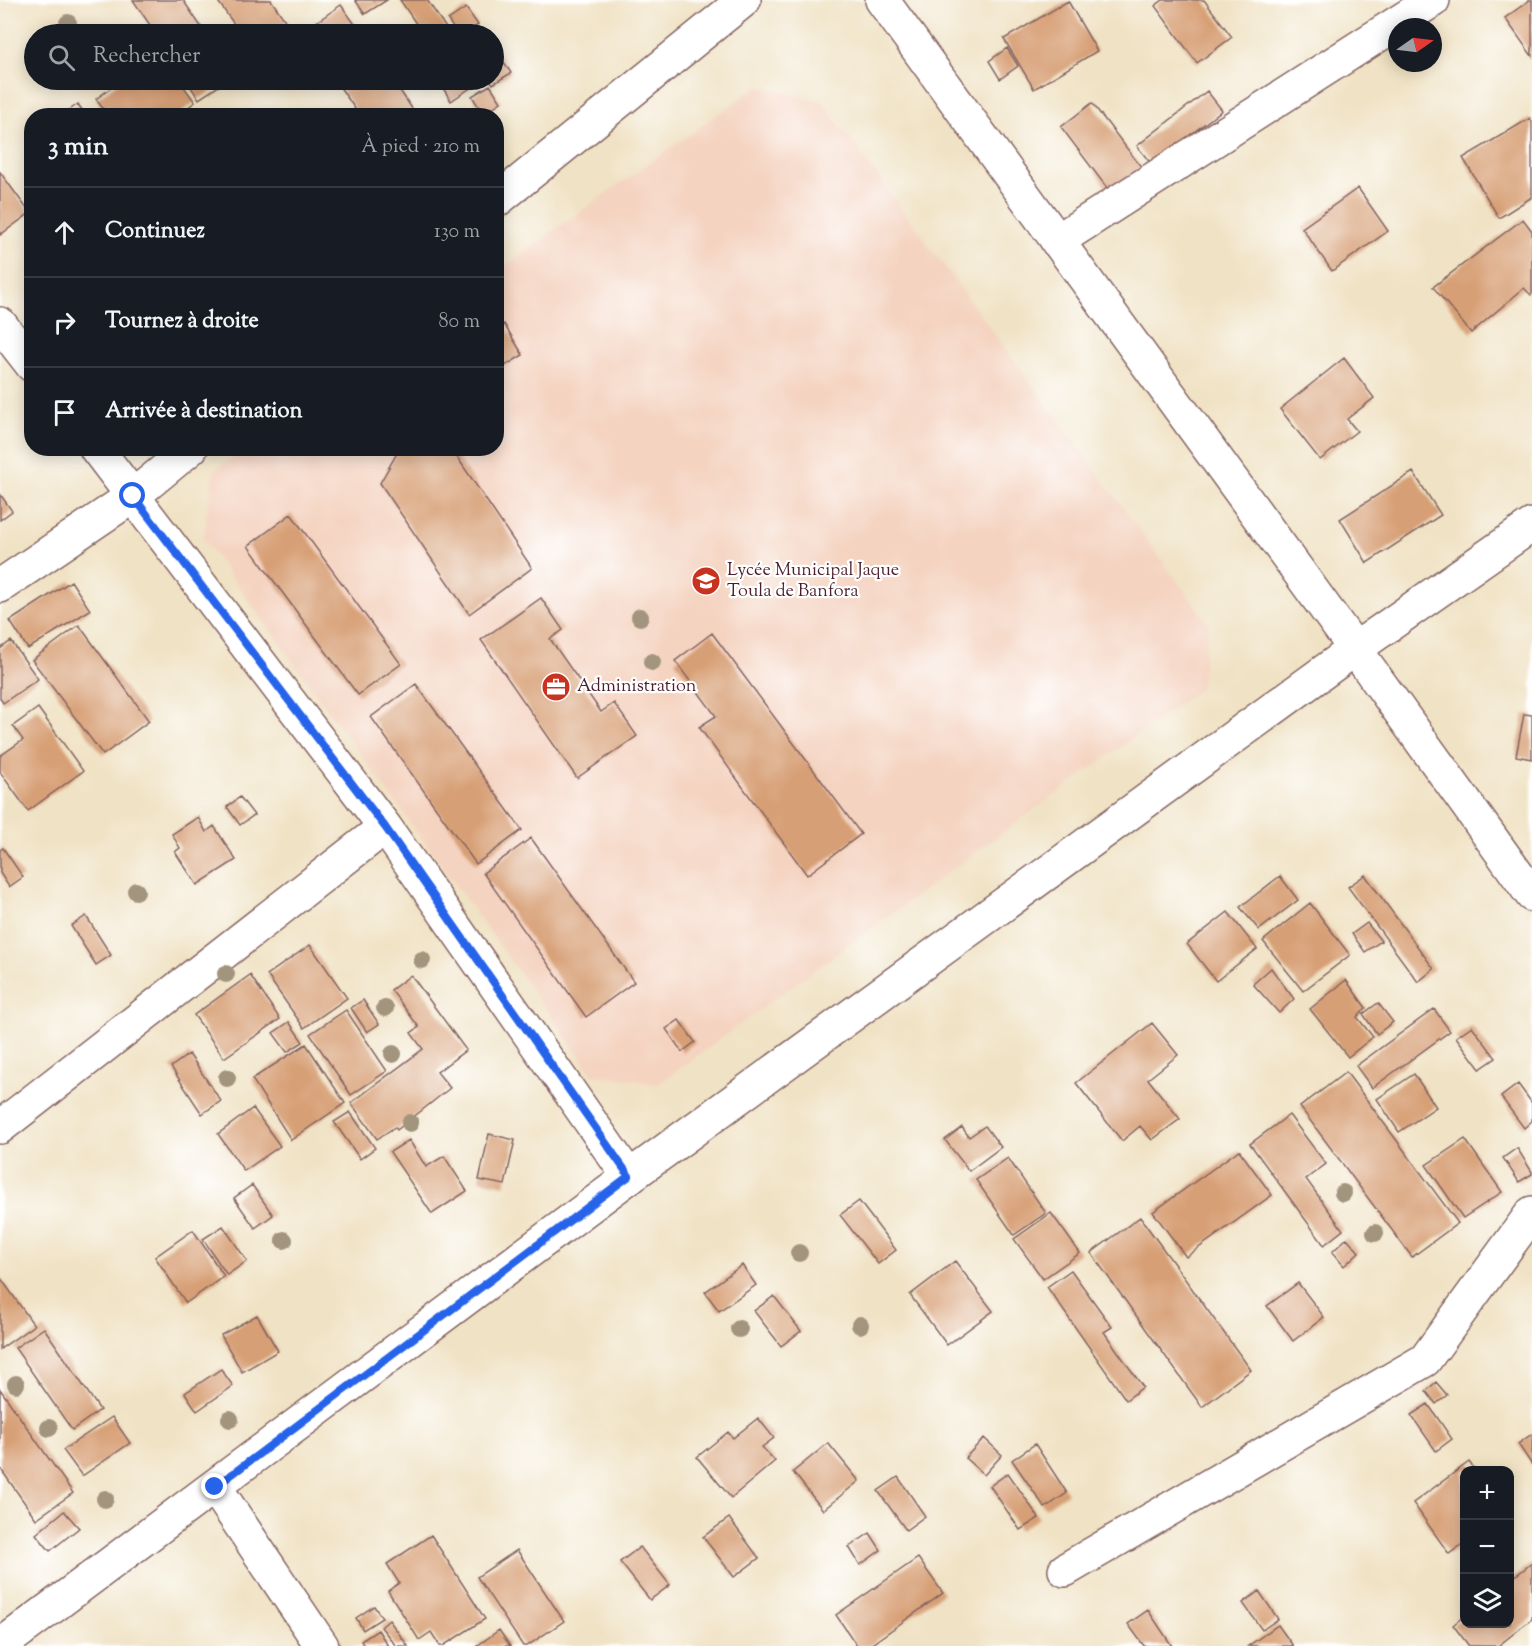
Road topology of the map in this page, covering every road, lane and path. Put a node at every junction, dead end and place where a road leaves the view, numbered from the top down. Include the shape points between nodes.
1 (744, 0) edge
2 (882, 0) edge
3 (1433, 0) edge
4 (504, 195) edge
5 (1057, 241) junction
6 (0, 324) edge
7 (24, 354) edge
8 (102, 456) edge
9 (182, 456) edge
10 (133, 496) junction
11 (1532, 525) edge
12 (0, 586) edge
13 (1355, 649) junction
14 (385, 827) junction
15 (1532, 895) edge
16 (0, 1126) edge
17 (629, 1176) junction
18 (1532, 1213) edge
19 (215, 1487) junction
20 (1065, 1570) dead end
21 (0, 1646) edge
22 (322, 1646) edge

1 - 4 street
2 - 5 street
3 - 5 street
5 - 13 street
6 - 7 street
8 - 10 street
9 - 10 street
10 - 12 street
10 - 14 street
11 - 13 street
13 - 15 street
13 - 17 street
14 - 16 street
14 - 17 street
17 - 19 street
18 - 20 street via 1425,1360
19 - 21 street
19 - 22 street

